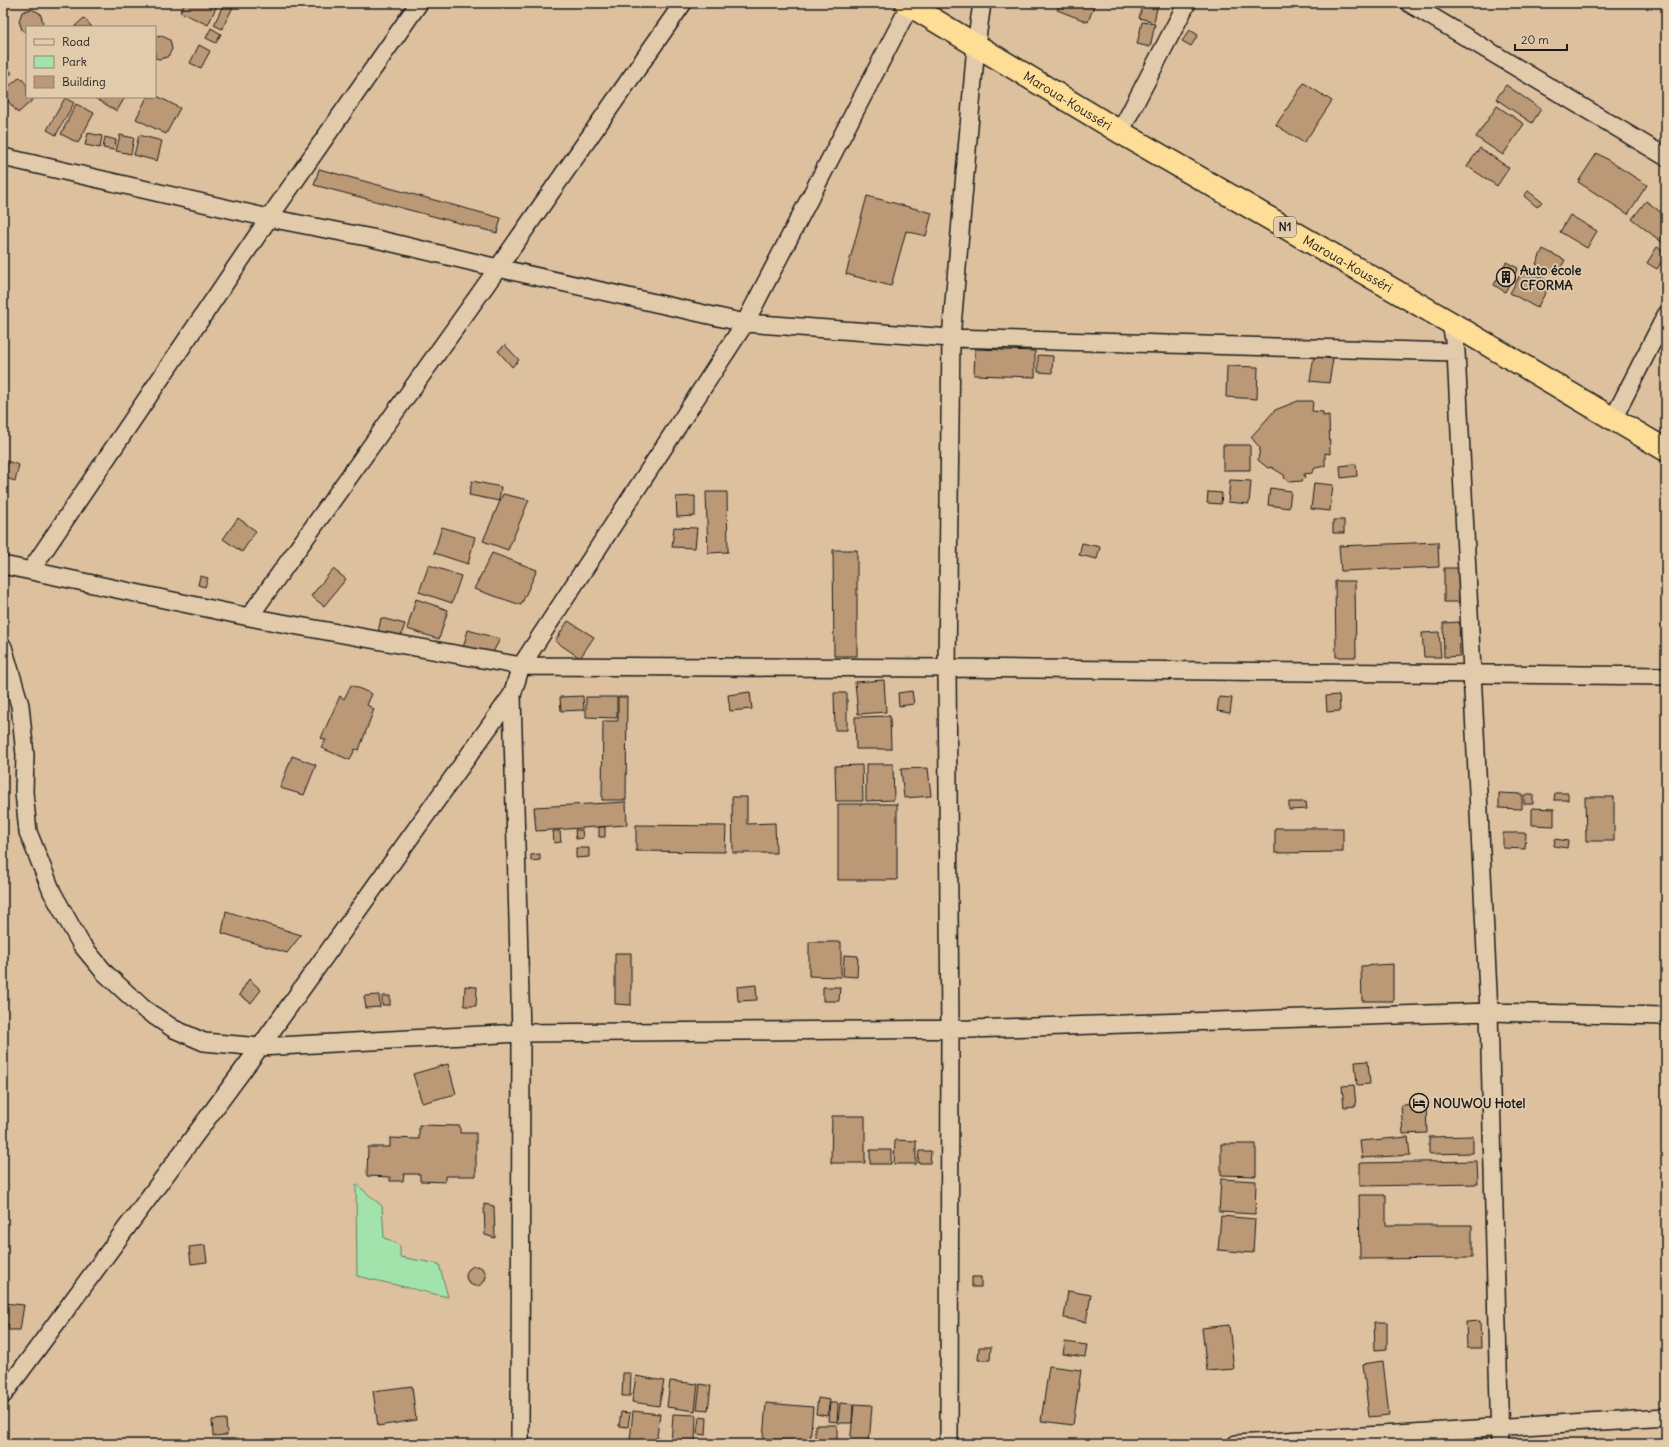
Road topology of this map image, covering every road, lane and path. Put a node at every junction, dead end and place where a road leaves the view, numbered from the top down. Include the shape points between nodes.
1 (419, 3) edge
2 (683, 3) edge
3 (982, 3) edge
4 (1187, 3) edge
5 (1409, 3) edge
6 (908, 4) edge
7 (1432, 11) edge
8 (976, 45) junction
9 (1120, 132) junction
10 (3, 157) edge
11 (1666, 157) edge
12 (269, 218) junction
13 (498, 268) junction
14 (1666, 315) edge
15 (745, 323) junction
16 (1451, 323) junction
17 (951, 338) junction
18 (1456, 352) junction
19 (1613, 419) junction
20 (1666, 450) edge
21 (3, 565) edge
22 (30, 570) junction
23 (249, 617) junction
24 (3, 647) edge
25 (521, 666) junction
26 (947, 668) junction
27 (1473, 673) junction
28 (1666, 676) edge
29 (512, 695) junction
30 (1489, 1012) junction
31 (1666, 1016) edge
32 (950, 1030) junction
33 (521, 1032) junction
34 (260, 1047) junction
35 (3, 1395) edge
36 (1666, 1418) edge
37 (1500, 1436) edge
38 (520, 1444) edge
39 (949, 1444) edge
40 (1236, 1444) edge

1 - 12 street
2 - 13 street
3 - 8 street
4 - 9 street
5 - 7 street
6 - 8 highway, Maroua-Kousséri / N1
6 - 15 street
7 - 11 street
8 - 9 highway, Maroua-Kousséri / N1
8 - 17 street
9 - 16 highway, Maroua-Kousséri / N1
10 - 12 street
12 - 13 street via 372,238
12 - 22 street
13 - 15 street
13 - 23 street
14 - 19 street
15 - 17 street
15 - 25 street
16 - 18 street
16 - 19 highway, Maroua-Kousséri / N1
17 - 18 street
17 - 26 street
18 - 27 street
19 - 20 highway, Maroua-Kousséri / N1
21 - 22 street
22 - 23 street
23 - 25 street
24 - 34 street via 20,705 28,832 52,892 81,944 105,973 133,999 174,1029 204,1042
25 - 26 street
25 - 29 street
26 - 27 street
26 - 32 street
27 - 28 street
27 - 30 street
29 - 33 street
29 - 34 street
30 - 31 street
30 - 32 street
30 - 37 street
32 - 33 street
32 - 39 street
33 - 34 street
33 - 38 street
34 - 35 street
36 - 37 street
37 - 40 street

